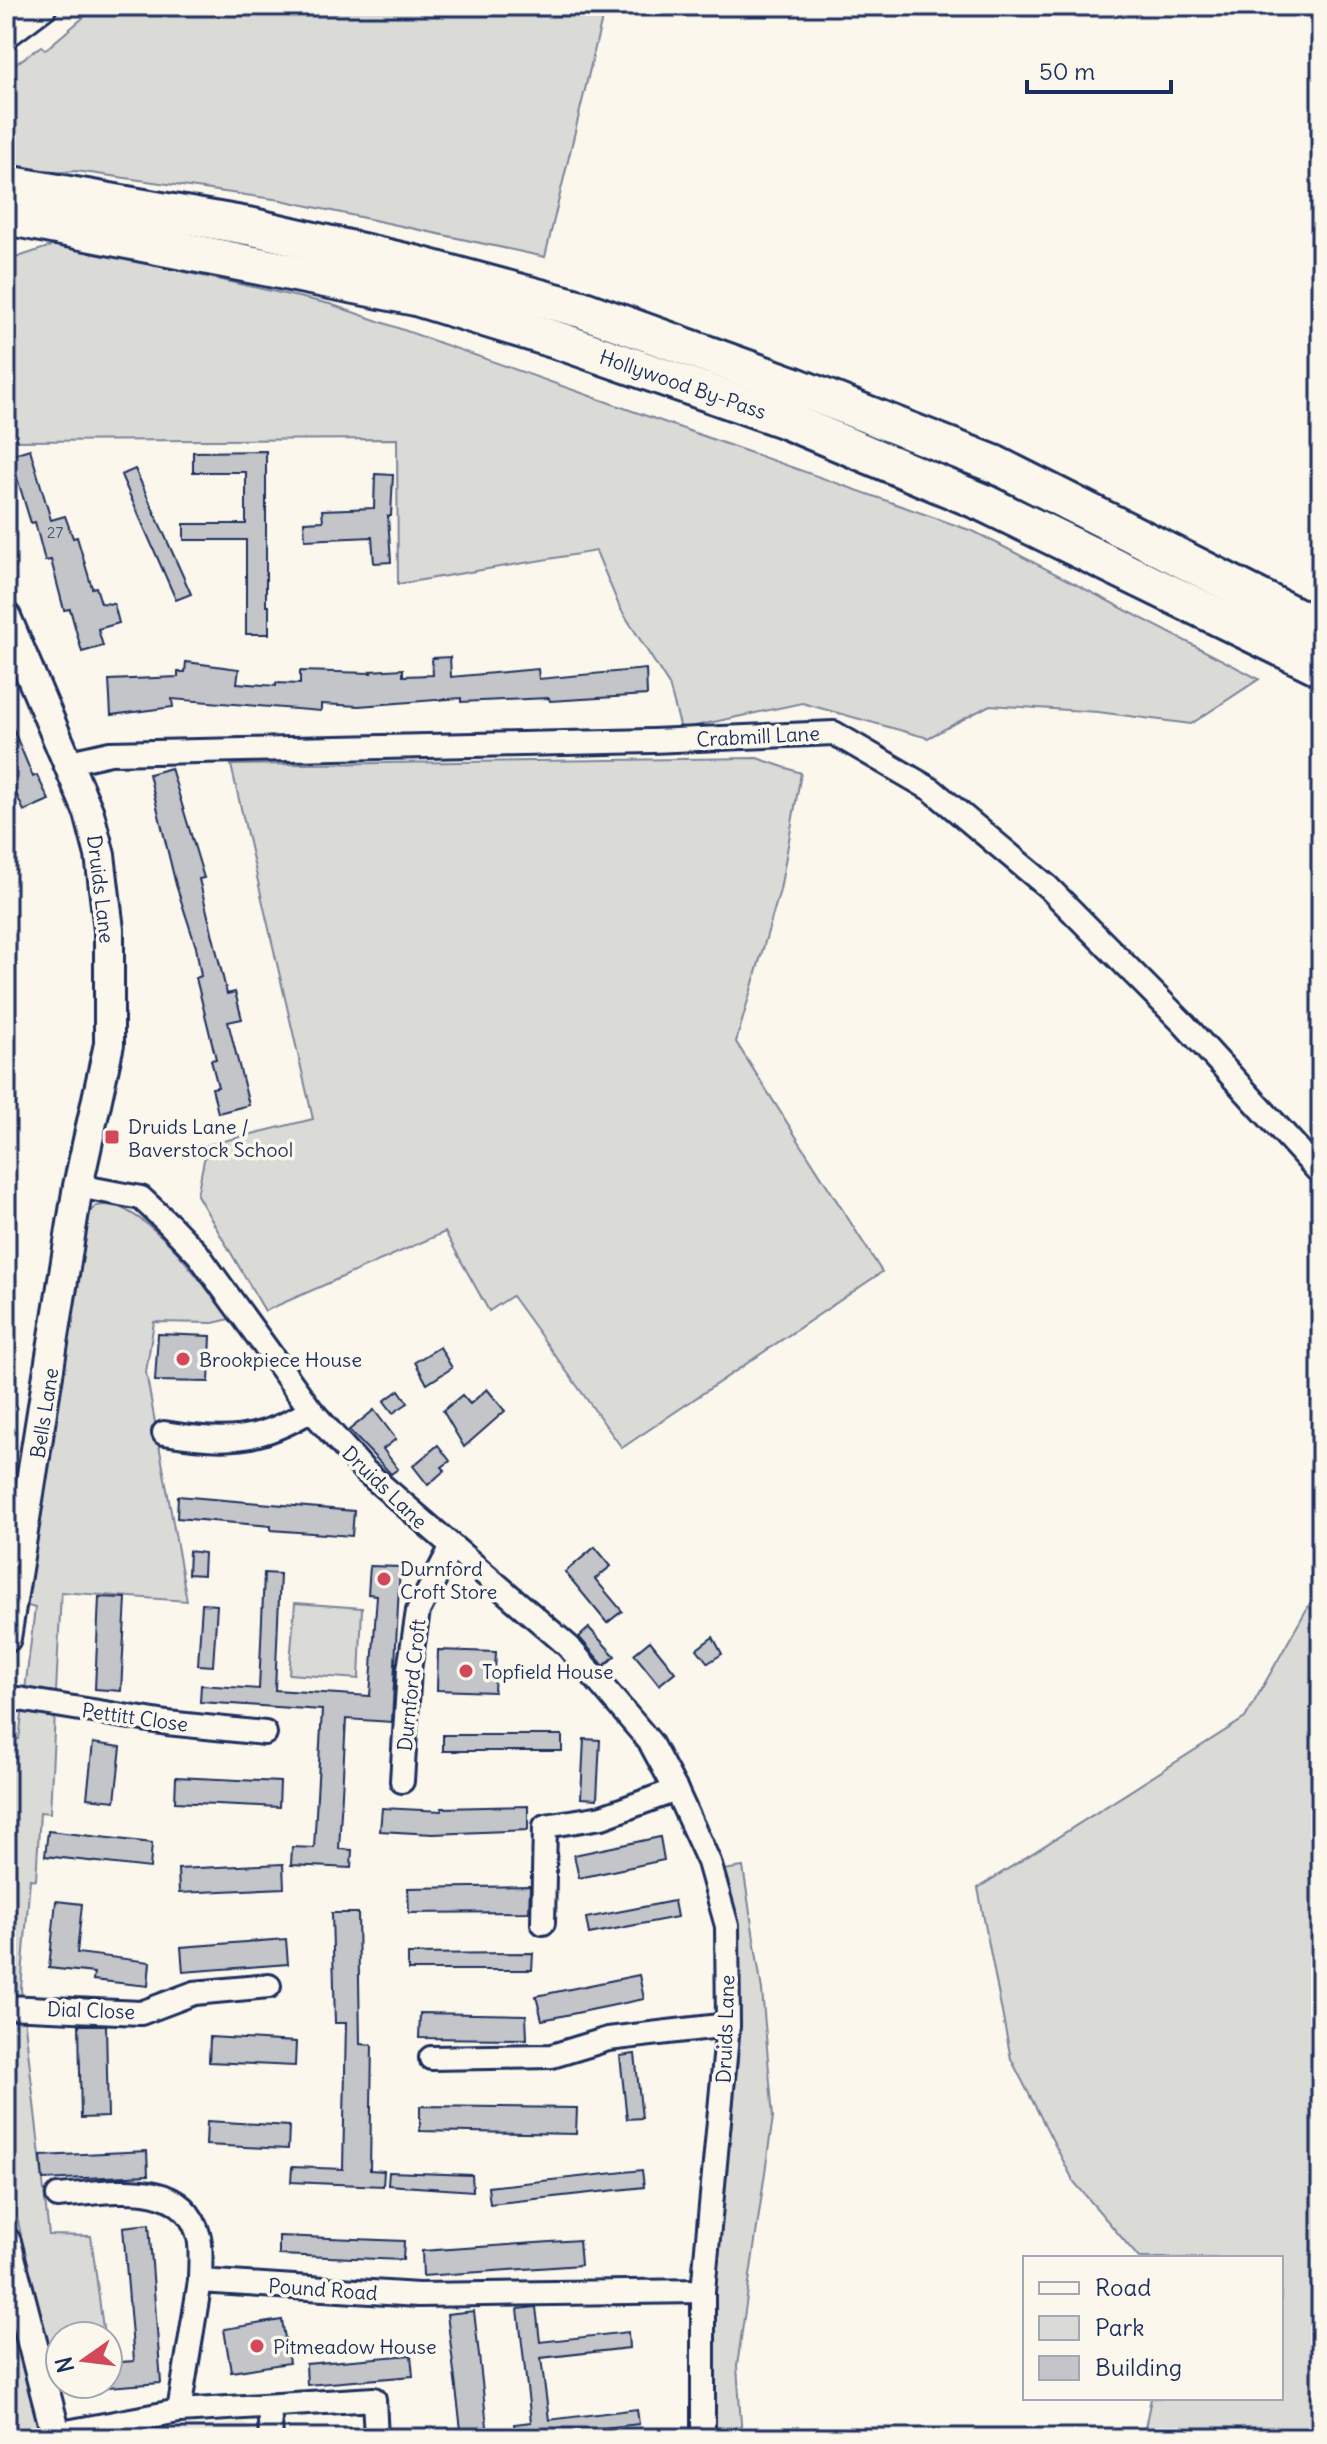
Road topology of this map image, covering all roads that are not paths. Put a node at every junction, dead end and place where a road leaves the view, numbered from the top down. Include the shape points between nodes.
1 (6, 184) edge
2 (6, 216) edge
3 (6, 617) edge
4 (1321, 629) edge
5 (15, 658) edge
6 (1321, 667) edge
7 (70, 762) junction
8 (1321, 1174) edge
9 (78, 1186) junction
10 (311, 1410) junction
11 (164, 1433) dead end
12 (451, 1548) junction
13 (10, 1584) edge
14 (6, 1638) edge
15 (6, 1697) edge
16 (265, 1733) dead end
17 (402, 1781) dead end
18 (676, 1790) junction
19 (543, 1923) dead end
20 (269, 1986) dead end
21 (6, 2007) edge
22 (728, 2025) junction
23 (431, 2058) dead end
24 (58, 2196) dead end
25 (6, 2242) edge
26 (200, 2281) junction
27 (703, 2291) junction
28 (269, 2406) junction
29 (179, 2411) junction
30 (57, 2436) edge
31 (271, 2438) edge
32 (376, 2438) edge
33 (703, 2438) edge

1 - 4 highway, Hollywood By-Pass via 267,231 581,309 994,464
2 - 6 highway, Hollywood By-Pass via 416,297 566,343 783,419 984,503
3 - 5 street, Druids Lane
5 - 7 street, Druids Lane
7 - 8 street, Crabmill Lane via 110,753 834,733 932,790 1048,887 1184,1024
7 - 9 street, Druids Lane via 100,855 109,930 109,1044
9 - 10 street, Druids Lane via 141,1198 169,1224 198,1254
9 - 13 street, Bells Lane via 43,1423
10 - 11 street via 249,1439
10 - 12 street, Druids Lane via 364,1470
12 - 17 street, Durnford Croft via 418,1611
12 - 18 street, Druids Lane via 568,1646 650,1742
13 - 14 street, Bells Lane
15 - 16 street, Pettitt Close
18 - 19 street via 602,1817 545,1826
18 - 22 street, Druids Lane via 709,1862 723,1910
20 - 21 street, Dial Close via 194,1993 141,2013
22 - 23 street via 608,2039 552,2056
22 - 27 street, Druids Lane
24 - 26 street via 151,2191 173,2199 199,2236
25 - 30 street
26 - 27 street, Pound Road via 418,2295
26 - 29 street
27 - 33 street, Druids Lane
28 - 29 street
28 - 31 street
28 - 32 street via 374,2399
29 - 30 street

